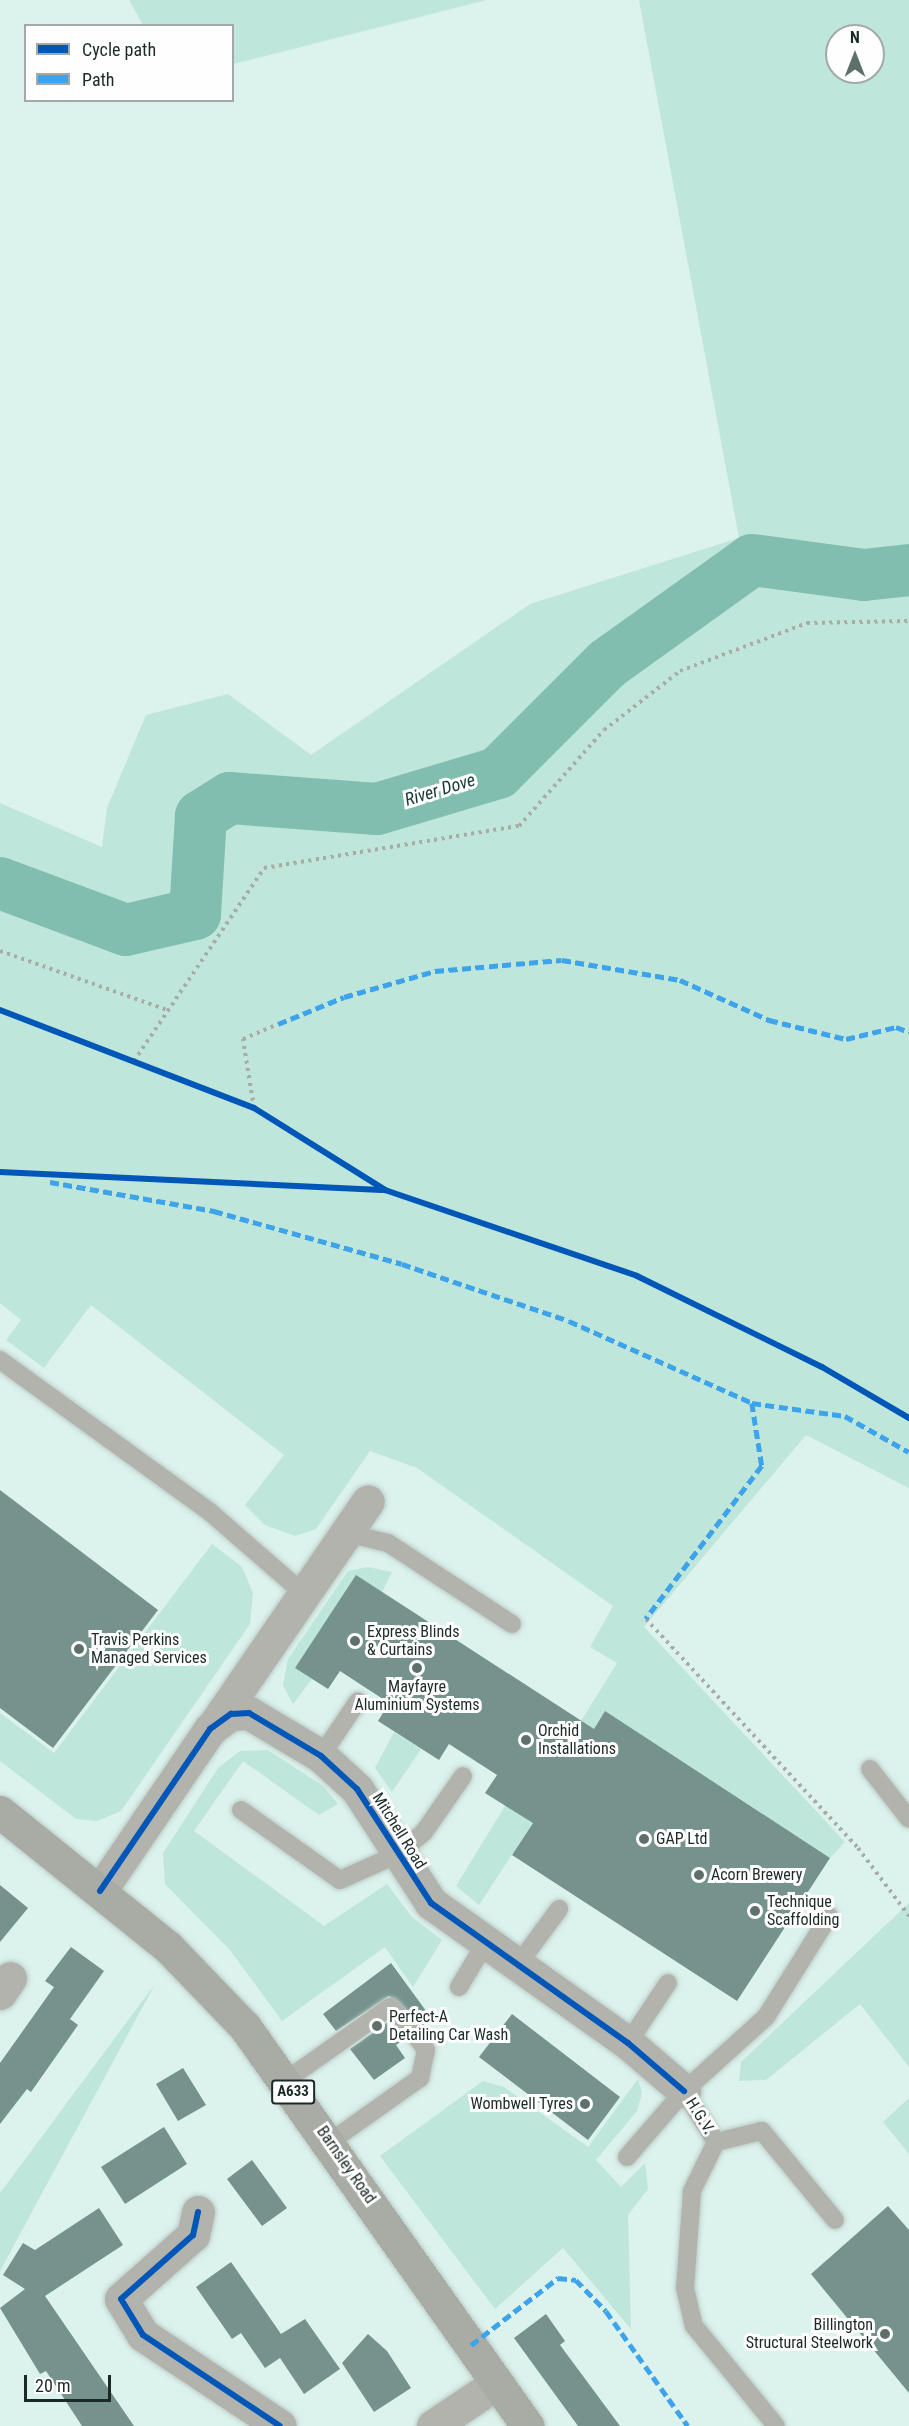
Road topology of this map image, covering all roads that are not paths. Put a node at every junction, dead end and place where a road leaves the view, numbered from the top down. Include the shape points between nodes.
1 (0, 1360) edge
2 (368, 1502) dead end
3 (346, 1533) junction
4 (305, 1595) junction
5 (512, 1624) dead end
6 (358, 1701) dead end
7 (210, 1729) junction
8 (321, 1756) junction
9 (870, 1769) dead end
10 (464, 1776) dead end
11 (241, 1810) dead end
12 (0, 1812) edge
13 (909, 1819) edge
14 (396, 1855) junction
15 (100, 1891) junction
16 (559, 1909) dead end
17 (830, 1916) dead end
18 (485, 1944) junction
19 (517, 1966) junction
20 (668, 1983) dead end
21 (459, 1987) dead end
22 (628, 2043) junction
23 (285, 2081) junction
24 (684, 2091) junction
25 (330, 2142) junction
26 (716, 2142) junction
27 (627, 2157) dead end
28 (198, 2212) dead end
29 (835, 2220) dead end
30 (497, 2383) junction
31 (280, 2426) edge
32 (433, 2426) edge
33 (528, 2426) edge
34 (776, 2426) edge

1 - 4 lane via 210,1512
2 - 3 street
3 - 4 street
3 - 5 lane via 388,1543
4 - 7 street
6 - 8 lane
7 - 8 street, Mitchell Road via 231,1714 249,1713
7 - 15 street, Mitchell Road
8 - 14 street, Mitchell Road via 357,1789
9 - 13 lane
10 - 14 lane via 424,1832
11 - 14 lane via 340,1880
12 - 15 main road, Barnsley Road / A633
14 - 18 street, Mitchell Road via 430,1903
15 - 23 main road, Barnsley Road / A633 via 168,1947 209,1988
16 - 19 lane
17 - 24 lane via 766,2017
18 - 19 street, Mitchell Road
18 - 21 lane
19 - 22 street, Mitchell Road
20 - 22 lane
22 - 24 street, Mitchell Road
23 - 25 main road, Barnsley Road / A633
23 - 25 lane via 390,2007 426,2049 420,2078
24 - 26 lane, H.G.V.
24 - 27 lane
25 - 30 main road, Barnsley Road / A633
26 - 29 lane via 762,2131
26 - 34 lane via 692,2191 685,2288 694,2326
28 - 31 street via 193,2235 121,2299 143,2335
30 - 32 street
30 - 33 main road, Barnsley Road / A633

